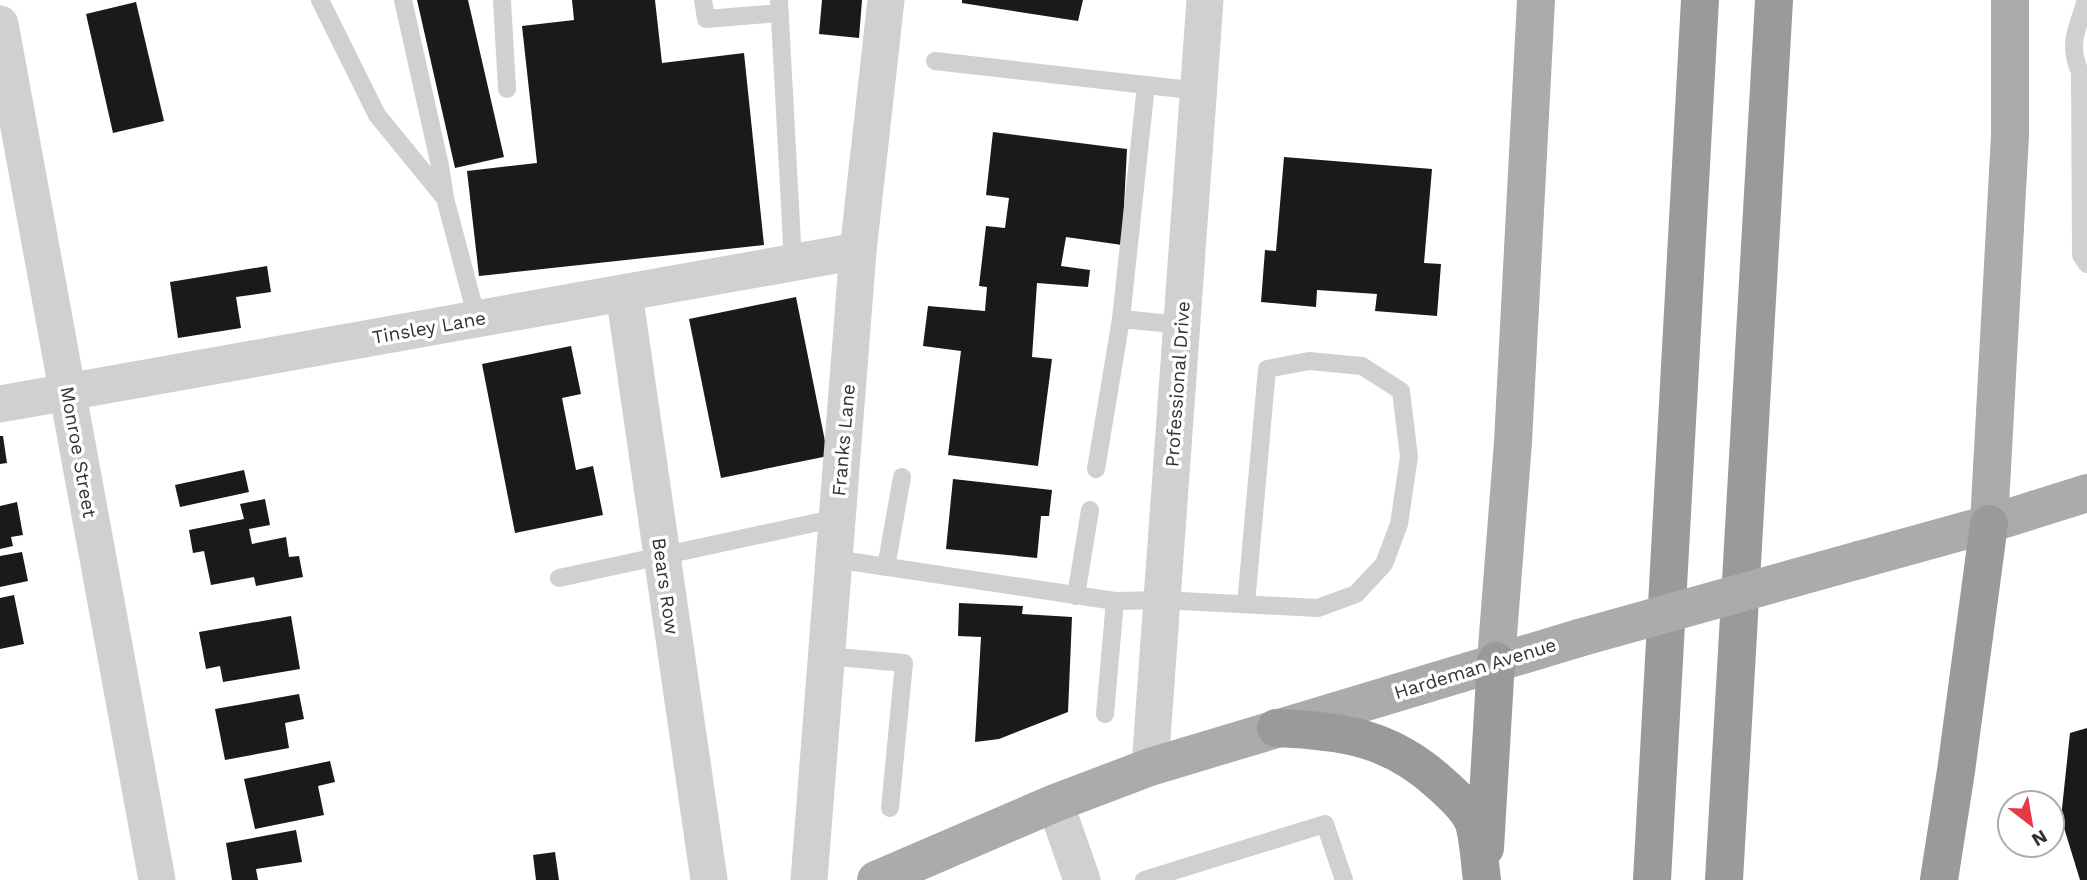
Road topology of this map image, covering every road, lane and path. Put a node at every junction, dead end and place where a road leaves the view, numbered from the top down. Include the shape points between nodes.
1 (320, 0) edge
2 (403, 0) edge
3 (502, 0) edge
4 (703, 0) edge
5 (886, 0) edge
6 (1205, 0) edge
7 (1536, 0) edge
8 (1700, 0) edge
9 (1774, 0) edge
10 (2010, 0) edge
11 (2086, 0) edge
12 (779, 7) edge
13 (0, 24) edge
14 (935, 61) dead end
15 (2084, 68) edge
16 (1146, 85) junction
17 (507, 89) dead end
18 (1199, 91) junction
19 (445, 198) junction
20 (858, 251) junction
21 (793, 262) junction
22 (2087, 264) edge
23 (624, 293) junction
24 (477, 319) junction
25 (1121, 319) junction
26 (1182, 325) junction
27 (68, 392) junction
28 (0, 404) edge
29 (1096, 469) dead end
30 (902, 477) dead end
31 (2087, 493) edge
32 (1090, 510) dead end
33 (837, 518) junction
34 (1989, 524) junction
35 (662, 555) junction
36 (834, 559) junction
37 (886, 567) junction
38 (559, 578) dead end
39 (1076, 596) junction
40 (1162, 600) junction
41 (1115, 601) junction
42 (1246, 604) junction
43 (826, 656) junction
44 (1496, 661) junction
45 (1105, 714) dead end
46 (1276, 728) junction
47 (1150, 767) junction
48 (1055, 803) junction
49 (890, 808) dead end
50 (157, 880) edge
51 (709, 880) edge
52 (809, 880) edge
53 (876, 880) edge
54 (1083, 880) edge
55 (1144, 880) edge
56 (1343, 880) edge
57 (1482, 880) edge
58 (1652, 880) edge
59 (1724, 880) edge
60 (1939, 880) edge

1 - 19 lane via 377,115
2 - 19 lane
3 - 17 lane
4 - 12 lane via 706,19
5 - 20 street, Franks Lane
6 - 18 street, Professional Drive
7 - 44 main road
8 - 58 highway
9 - 59 highway
10 - 34 main road via 2010,135
11 - 15 lane via 2076,27 2074,58
12 - 21 lane
13 - 27 street, Monroe Street
14 - 16 lane
15 - 22 lane via 2081,255
16 - 18 lane
16 - 25 lane
18 - 26 street, Professional Drive
19 - 24 lane
20 - 21 street, Tinsley Lane
20 - 33 street, Franks Lane
21 - 23 street, Tinsley Lane
23 - 24 street, Tinsley Lane
23 - 35 street, Bears Row
24 - 27 street, Tinsley Lane
25 - 26 lane
25 - 29 lane
26 - 40 street, Professional Drive
27 - 28 street, Tinsley Lane
27 - 50 street, Monroe Street
30 - 37 lane
31 - 34 main road, Hardeman Avenue
32 - 39 lane
33 - 35 lane
33 - 36 street, Franks Lane
34 - 44 main road, Hardeman Avenue, bridge
34 - 60 highway
35 - 38 lane
35 - 51 street, Bears Row
36 - 37 lane
36 - 43 street, Franks Lane
37 - 39 lane
39 - 41 lane
40 - 41 lane
40 - 42 lane
40 - 47 street, Professional Drive
41 - 45 lane
42 - 42 lane via 1267,369 1309,362 1363,366 1401,391 1409,457 1399,524 1384,564 1356,594 1318,608
43 - 49 lane via 904,663
43 - 52 street, Franks Lane
44 - 46 main road, Hardeman Avenue
44 - 57 highway
46 - 47 main road, Hardeman Avenue
46 - 57 highway via 1373,741 1429,772 1473,822
47 - 48 main road, Hardeman Avenue
48 - 53 main road, Hardeman Avenue
48 - 54 street
55 - 56 lane via 1325,824

